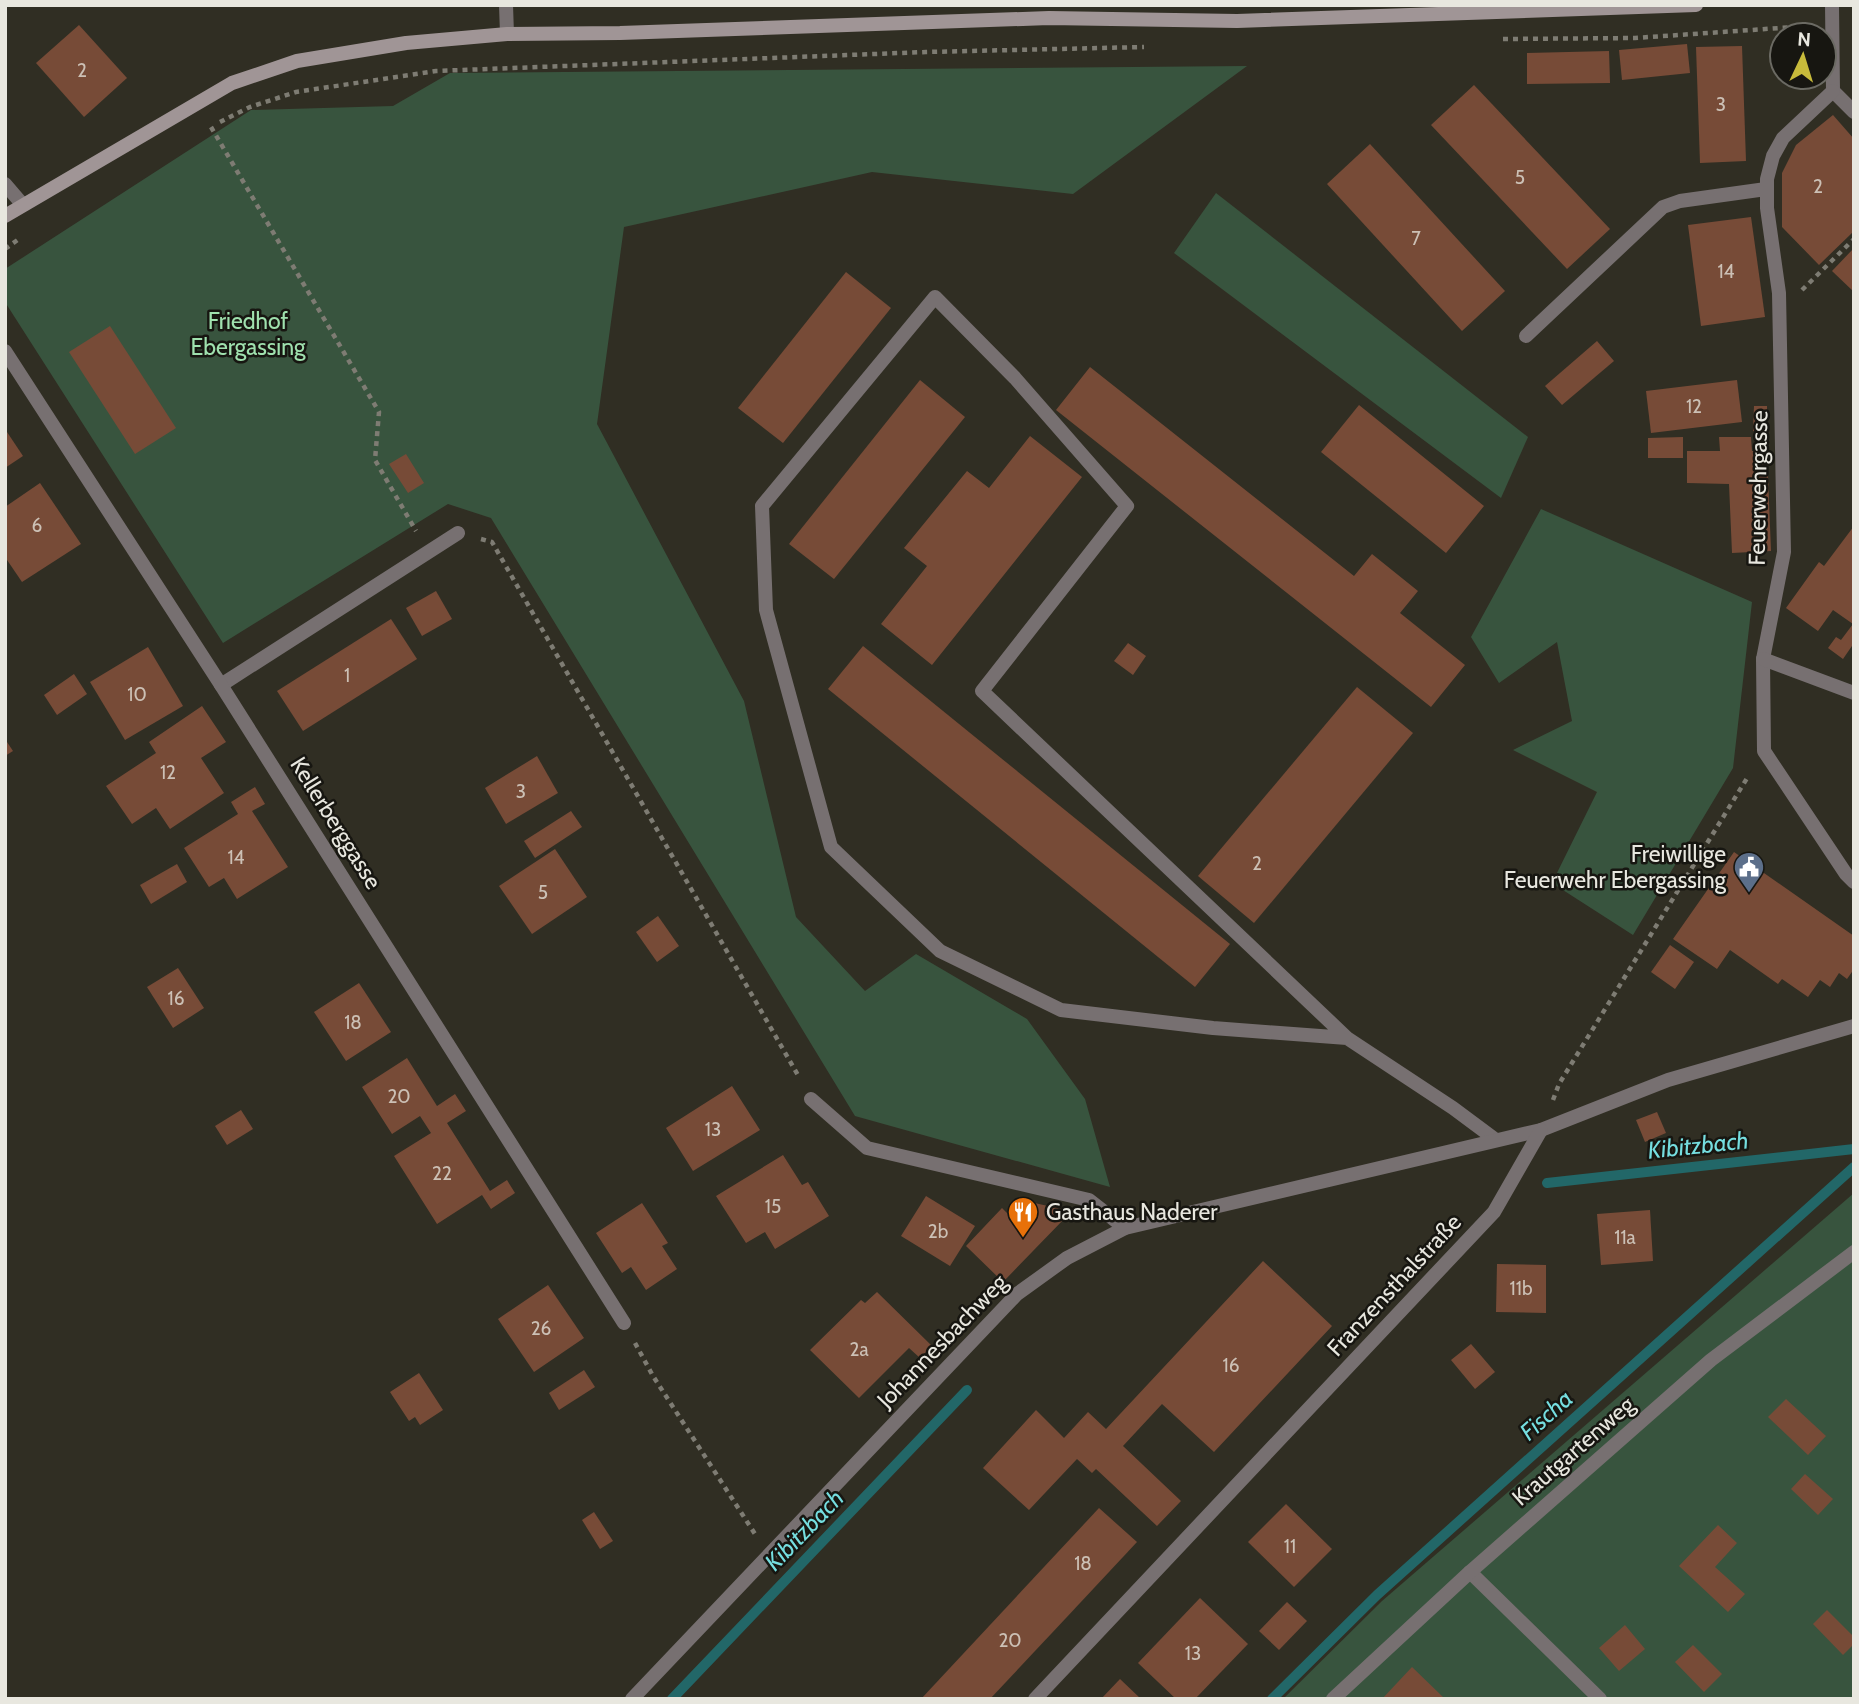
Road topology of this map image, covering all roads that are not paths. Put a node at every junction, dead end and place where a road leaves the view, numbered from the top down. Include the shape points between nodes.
1 (506, 5) edge
2 (1696, 5) edge
3 (1531, 8) edge
4 (1049, 11) edge
5 (507, 34) junction
6 (1833, 91) joint
7 (1854, 112) edge
8 (5, 184) edge
9 (1766, 189) junction
10 (23, 205) junction
11 (5, 216) edge
12 (1526, 336) dead end
13 (5, 351) edge
14 (458, 533) road end
15 (1763, 659) junction
16 (221, 684) junction
17 (1854, 693) edge
18 (1854, 882) edge
19 (1854, 1026) edge
20 (1347, 1038) junction
21 (811, 1100) road end
22 (1541, 1130) junction
23 (1496, 1140) junction
24 (1125, 1228) junction
25 (1854, 1252) edge
26 (624, 1323) road end
27 (1471, 1572) junction
28 (632, 1699) edge
29 (1035, 1699) edge
30 (1332, 1699) edge
31 (1600, 1699) edge

1 - 5 street
2 - 3 main road
3 - 4 main road via 1237,21
4 - 5 main road via 620,33
5 - 10 main road via 405,43 297,61 232,83
6 - 7 street
6 - 9 street, Feuerwehrgasse via 1783,138 1769,164
8 - 10 street
9 - 12 street via 1663,207
9 - 15 street, Feuerwehrgasse via 1779,293 1784,552
10 - 11 main road
13 - 16 street, Kellerberggasse
14 - 16 street
15 - 17 street
15 - 18 street, Feuerwehrgasse via 1764,751
16 - 26 street, Kellerberggasse
19 - 22 street via 1668,1080
20 - 20 street via 1061,1010 940,951 831,847 766,610 762,506 935,297 1015,378 1127,506 982,691
20 - 23 street
21 - 24 street via 867,1148 1089,1200
22 - 23 street, Johannesbachweg
22 - 29 street, Franzensthalstraße via 1494,1212
23 - 24 street, Johannesbachweg
24 - 28 street, Johannesbachweg via 1067,1258 1017,1294
25 - 27 street, Krautgartenweg via 1711,1360
27 - 30 street, Krautgartenweg
27 - 31 street

